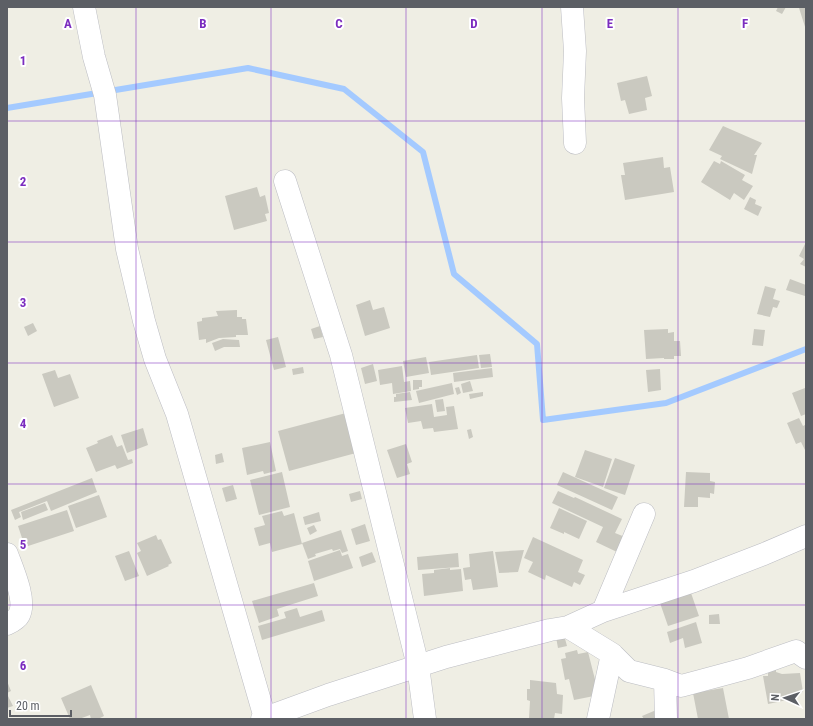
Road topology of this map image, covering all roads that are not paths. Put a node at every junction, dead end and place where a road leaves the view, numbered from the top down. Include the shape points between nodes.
1 (84, 7) edge
2 (572, 7) edge
3 (575, 143) dead end
4 (285, 181) dead end
5 (644, 514) dead end
6 (806, 536) edge
7 (7, 554) edge
8 (603, 611) junction
9 (7, 624) edge
10 (568, 627) junction
11 (612, 654) junction
12 (806, 658) edge
13 (418, 666) junction
14 (665, 680) junction
15 (265, 719) edge
16 (425, 719) edge
17 (598, 719) edge
18 (666, 719) edge

1 - 15 street via 105,95 128,249 144,321 155,359 177,414
2 - 3 street via 575,51
4 - 13 street via 340,355
5 - 8 street
6 - 8 street via 694,581
7 - 9 street via 22,602 20,614
8 - 10 street
10 - 11 street
10 - 13 street
11 - 14 street via 629,671
11 - 17 street
12 - 14 street via 796,651 748,668 681,686
13 - 15 street via 328,695
13 - 16 street
14 - 18 street

